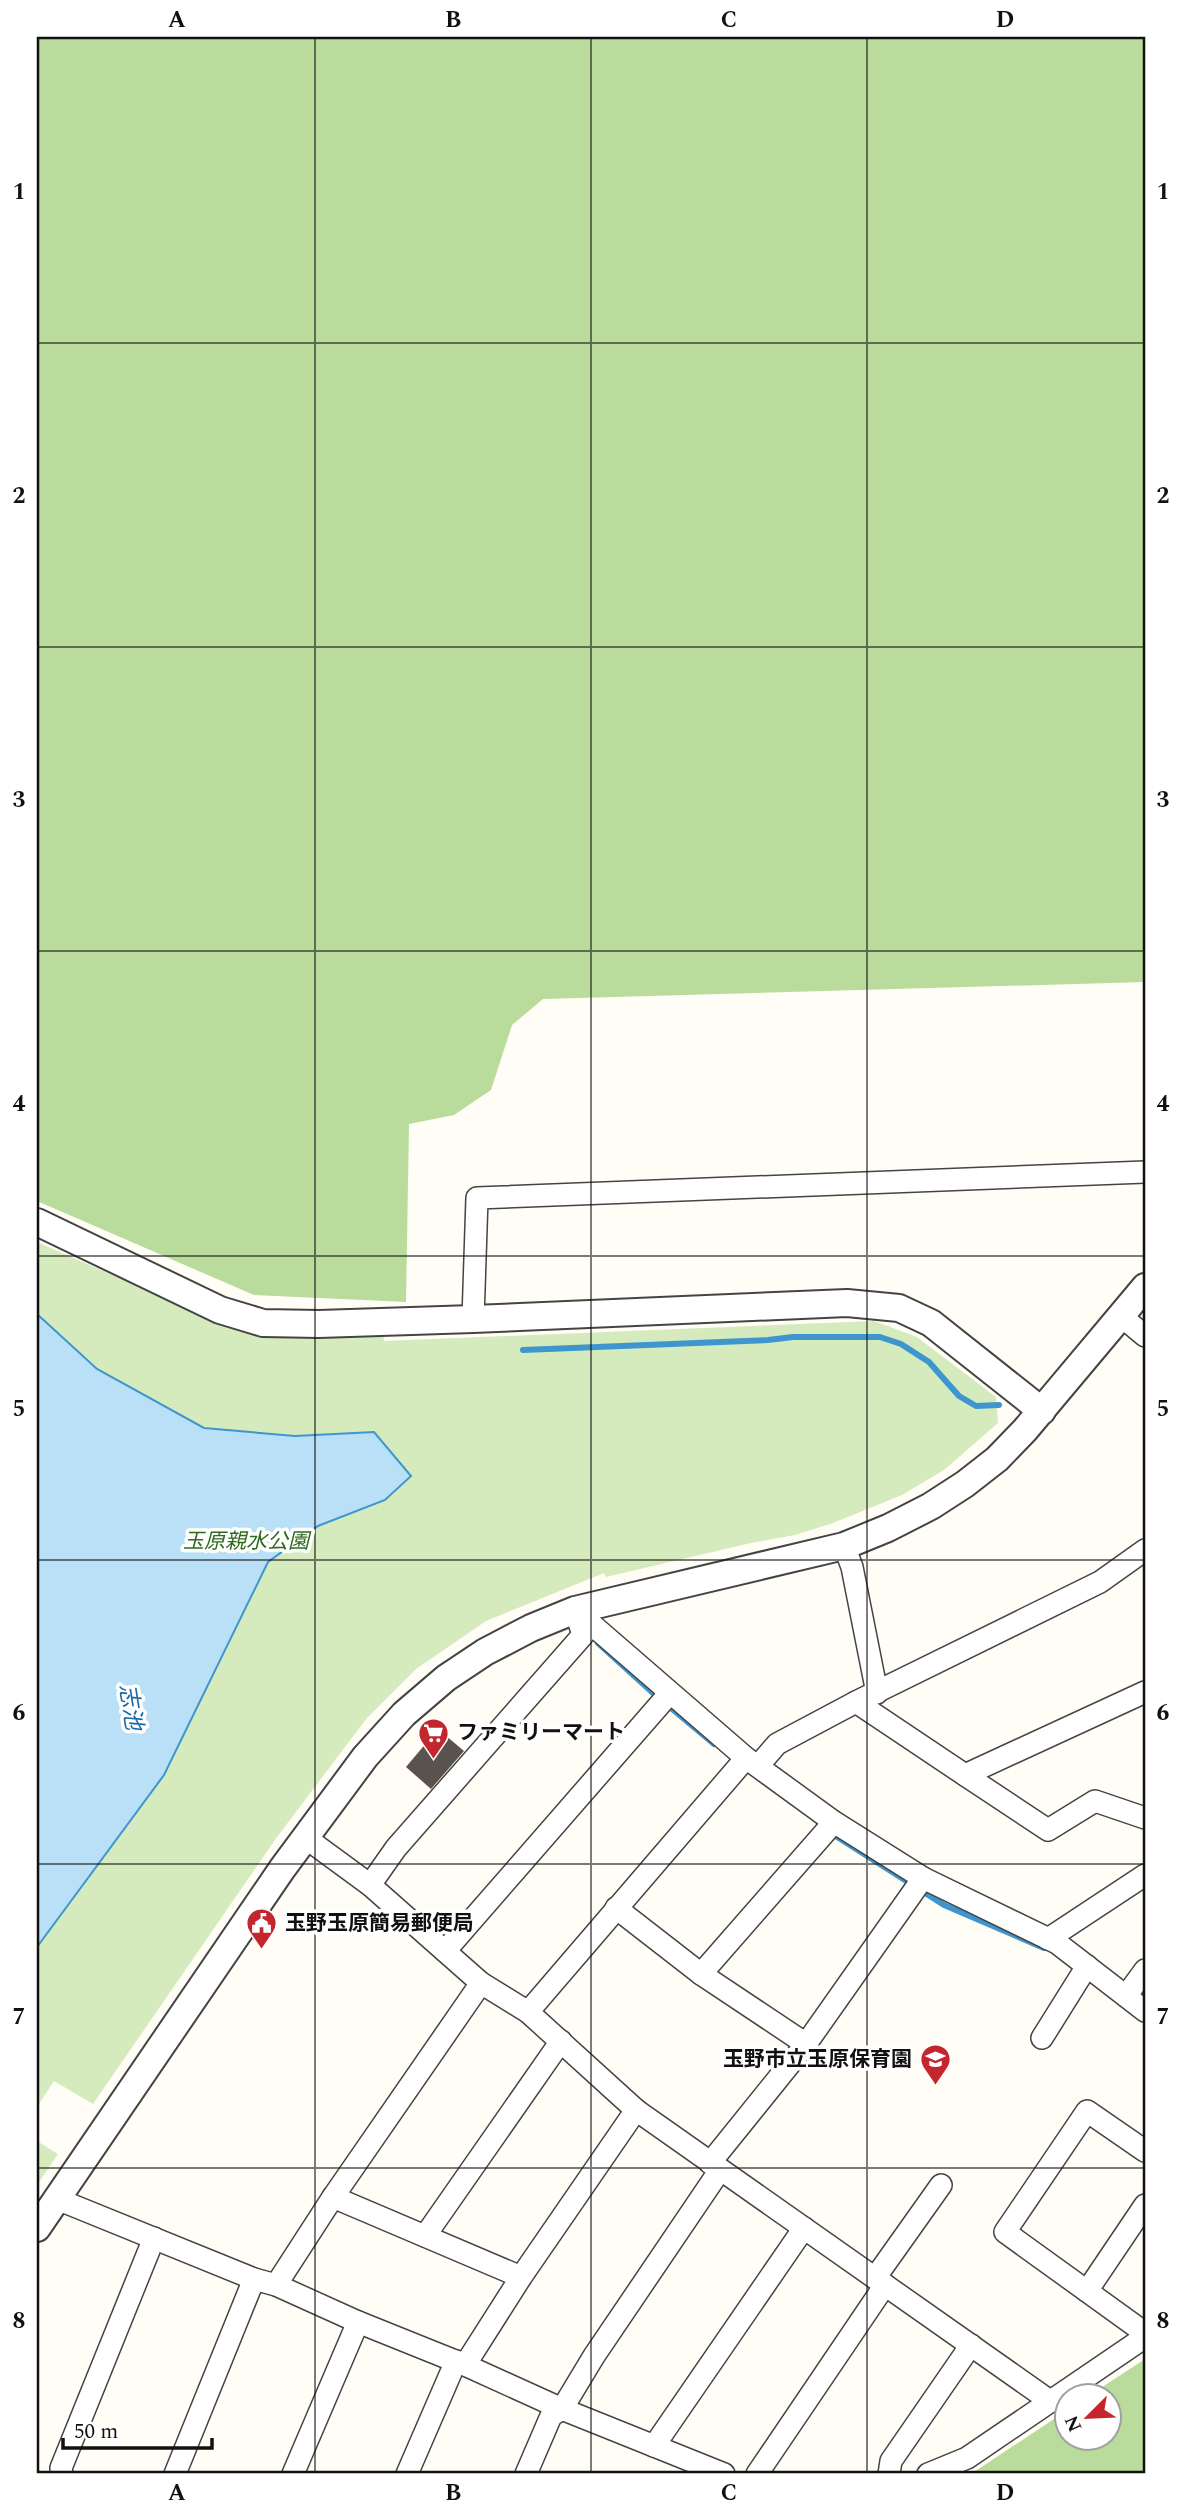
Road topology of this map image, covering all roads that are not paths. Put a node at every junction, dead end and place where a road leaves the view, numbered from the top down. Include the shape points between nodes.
1 (1145, 1172) edge
2 (37, 1222) edge
3 (1145, 1287) edge
4 (1121, 1316) junction
5 (473, 1319) junction
6 (1145, 1336) edge
7 (1042, 1411) junction
8 (844, 1546) junction
9 (1145, 1549) edge
10 (575, 1610) junction
11 (1145, 1692) edge
12 (877, 1693) junction
13 (665, 1699) junction
14 (856, 1702) junction
15 (746, 1764) junction
16 (965, 1775) junction
17 (1145, 1818) edge
18 (829, 1828) junction
19 (306, 1838) junction
20 (1145, 1875) edge
21 (370, 1885) junction
22 (918, 1885) junction
23 (617, 1908) junction
24 (1048, 1939) junction
25 (445, 1951) junction
26 (1087, 1966) junction
27 (1145, 1970) edge
28 (701, 1974) junction
29 (481, 1983) junction
30 (1126, 1996) junction
31 (1145, 2011) edge
32 (528, 2012) junction
33 (1042, 2038) dead end
34 (561, 2041) junction
35 (806, 2044) junction
36 (636, 2109) junction
37 (1145, 2151) edge
38 (715, 2166) junction
39 (941, 2185) dead end
40 (333, 2197) junction
41 (57, 2199) junction
42 (1145, 2204) edge
43 (37, 2228) edge
44 (804, 2228) junction
45 (425, 2236) junction
46 (154, 2238) junction
47 (521, 2277) junction
48 (254, 2279) junction
49 (880, 2282) junction
50 (276, 2285) junction
51 (1087, 2291) junction
52 (358, 2322) junction
53 (1145, 2335) edge
54 (971, 2345) junction
55 (460, 2363) junction
56 (1051, 2401) junction
57 (562, 2409) junction
58 (654, 2446) junction
59 (62, 2474) edge
60 (175, 2474) edge
61 (293, 2474) edge
62 (407, 2474) edge
63 (526, 2474) edge
64 (724, 2474) edge
65 (757, 2474) edge
66 (889, 2474) edge
67 (928, 2474) edge

1 - 5 street via 477,1198
2 - 5 street via 220,1310 263,1323
3 - 4 street
4 - 6 street
4 - 7 street
5 - 7 street via 882,1305 931,1323
7 - 8 street via 997,1459 965,1484 931,1506
8 - 10 street
8 - 12 street
9 - 12 street via 1100,1582
10 - 13 street
10 - 19 street via 519,1634 446,1678 404,1714 365,1757
10 - 21 street via 583,1636 396,1848
11 - 16 street
12 - 14 street
13 - 15 street
13 - 25 street
14 - 15 street
14 - 16 street
15 - 18 street
15 - 23 street
16 - 17 street via 1048,1830 1094,1801
18 - 22 street
18 - 28 street
19 - 21 street
19 - 41 street
20 - 24 street
21 - 25 street
22 - 24 street
22 - 35 street
23 - 28 street
23 - 32 street
24 - 26 street
25 - 29 street
26 - 30 street
26 - 33 street
27 - 30 street
28 - 35 street
29 - 32 street
29 - 40 street
30 - 31 street
32 - 34 street
34 - 36 street
34 - 45 street
35 - 38 street
36 - 38 street
36 - 47 street
37 - 51 street via 1087,2111 1005,2232
38 - 44 street
38 - 57 street
39 - 49 street
40 - 45 street
40 - 50 street
41 - 43 street
41 - 46 street
42 - 51 street
44 - 49 street
44 - 58 street
45 - 47 street
46 - 48 street
46 - 59 street
47 - 55 street
48 - 50 street
48 - 60 street
49 - 54 street
49 - 65 street
50 - 52 street
51 - 53 street
52 - 55 street
52 - 61 street
53 - 56 street
54 - 56 street
54 - 66 street via 891,2461
55 - 57 street
55 - 62 street
56 - 67 street via 967,2458
57 - 58 street
57 - 63 street via 551,2417
58 - 64 street

